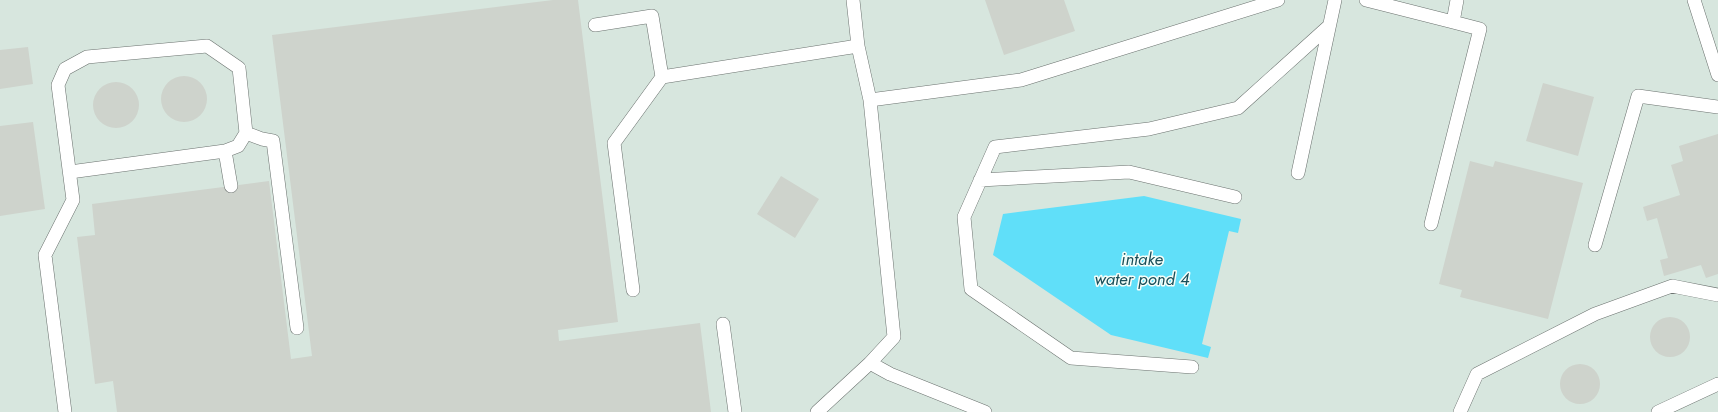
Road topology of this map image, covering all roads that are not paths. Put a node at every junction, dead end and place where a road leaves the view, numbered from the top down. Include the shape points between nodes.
1 (853, 0) edge
2 (1278, 0) edge
3 (1335, 0) edge
4 (1366, 0) edge
5 (1457, 0) edge
6 (1694, 0) edge
7 (1453, 22) junction
8 (594, 25) dead end
9 (1329, 26) junction
10 (858, 46) junction
11 (1718, 75) edge
12 (662, 77) junction
13 (870, 100) junction
14 (1718, 107) edge
15 (246, 133) junction
16 (225, 151) junction
17 (70, 172) junction
18 (1298, 173) dead end
19 (980, 180) junction
20 (231, 186) dead end
21 (1235, 197) dead end
22 (1431, 224) dead end
23 (1596, 245) dead end
24 (634, 290) dead end
25 (1718, 295) edge
26 (723, 324) dead end
27 (297, 328) dead end
28 (870, 363) junction
29 (1192, 367) dead end
30 (1718, 384) edge
31 (65, 412) edge
32 (735, 412) edge
33 (817, 412) edge
34 (985, 412) edge
35 (1460, 412) edge
36 (1658, 412) edge

1 - 10 lane
2 - 13 lane via 1021,80
3 - 9 lane
4 - 7 lane
5 - 7 lane
6 - 11 lane
7 - 22 lane via 1480,30
8 - 12 lane via 652,16
9 - 18 lane
9 - 19 lane via 1238,108 1149,129 996,147
10 - 12 lane
10 - 13 lane
12 - 24 lane via 614,143
13 - 28 lane via 894,337
14 - 23 lane via 1638,96
15 - 16 lane via 238,146
15 - 17 lane via 239,68 207,46 88,57 65,68 58,85
15 - 27 lane via 273,141
16 - 17 lane
16 - 20 lane
17 - 31 lane via 73,200 45,255
19 - 21 lane via 1129,172
19 - 29 lane via 964,218 971,289 1071,358
25 - 35 lane via 1672,286 1595,314 1476,374
26 - 32 lane
28 - 33 lane
28 - 34 lane via 890,374
30 - 36 lane

